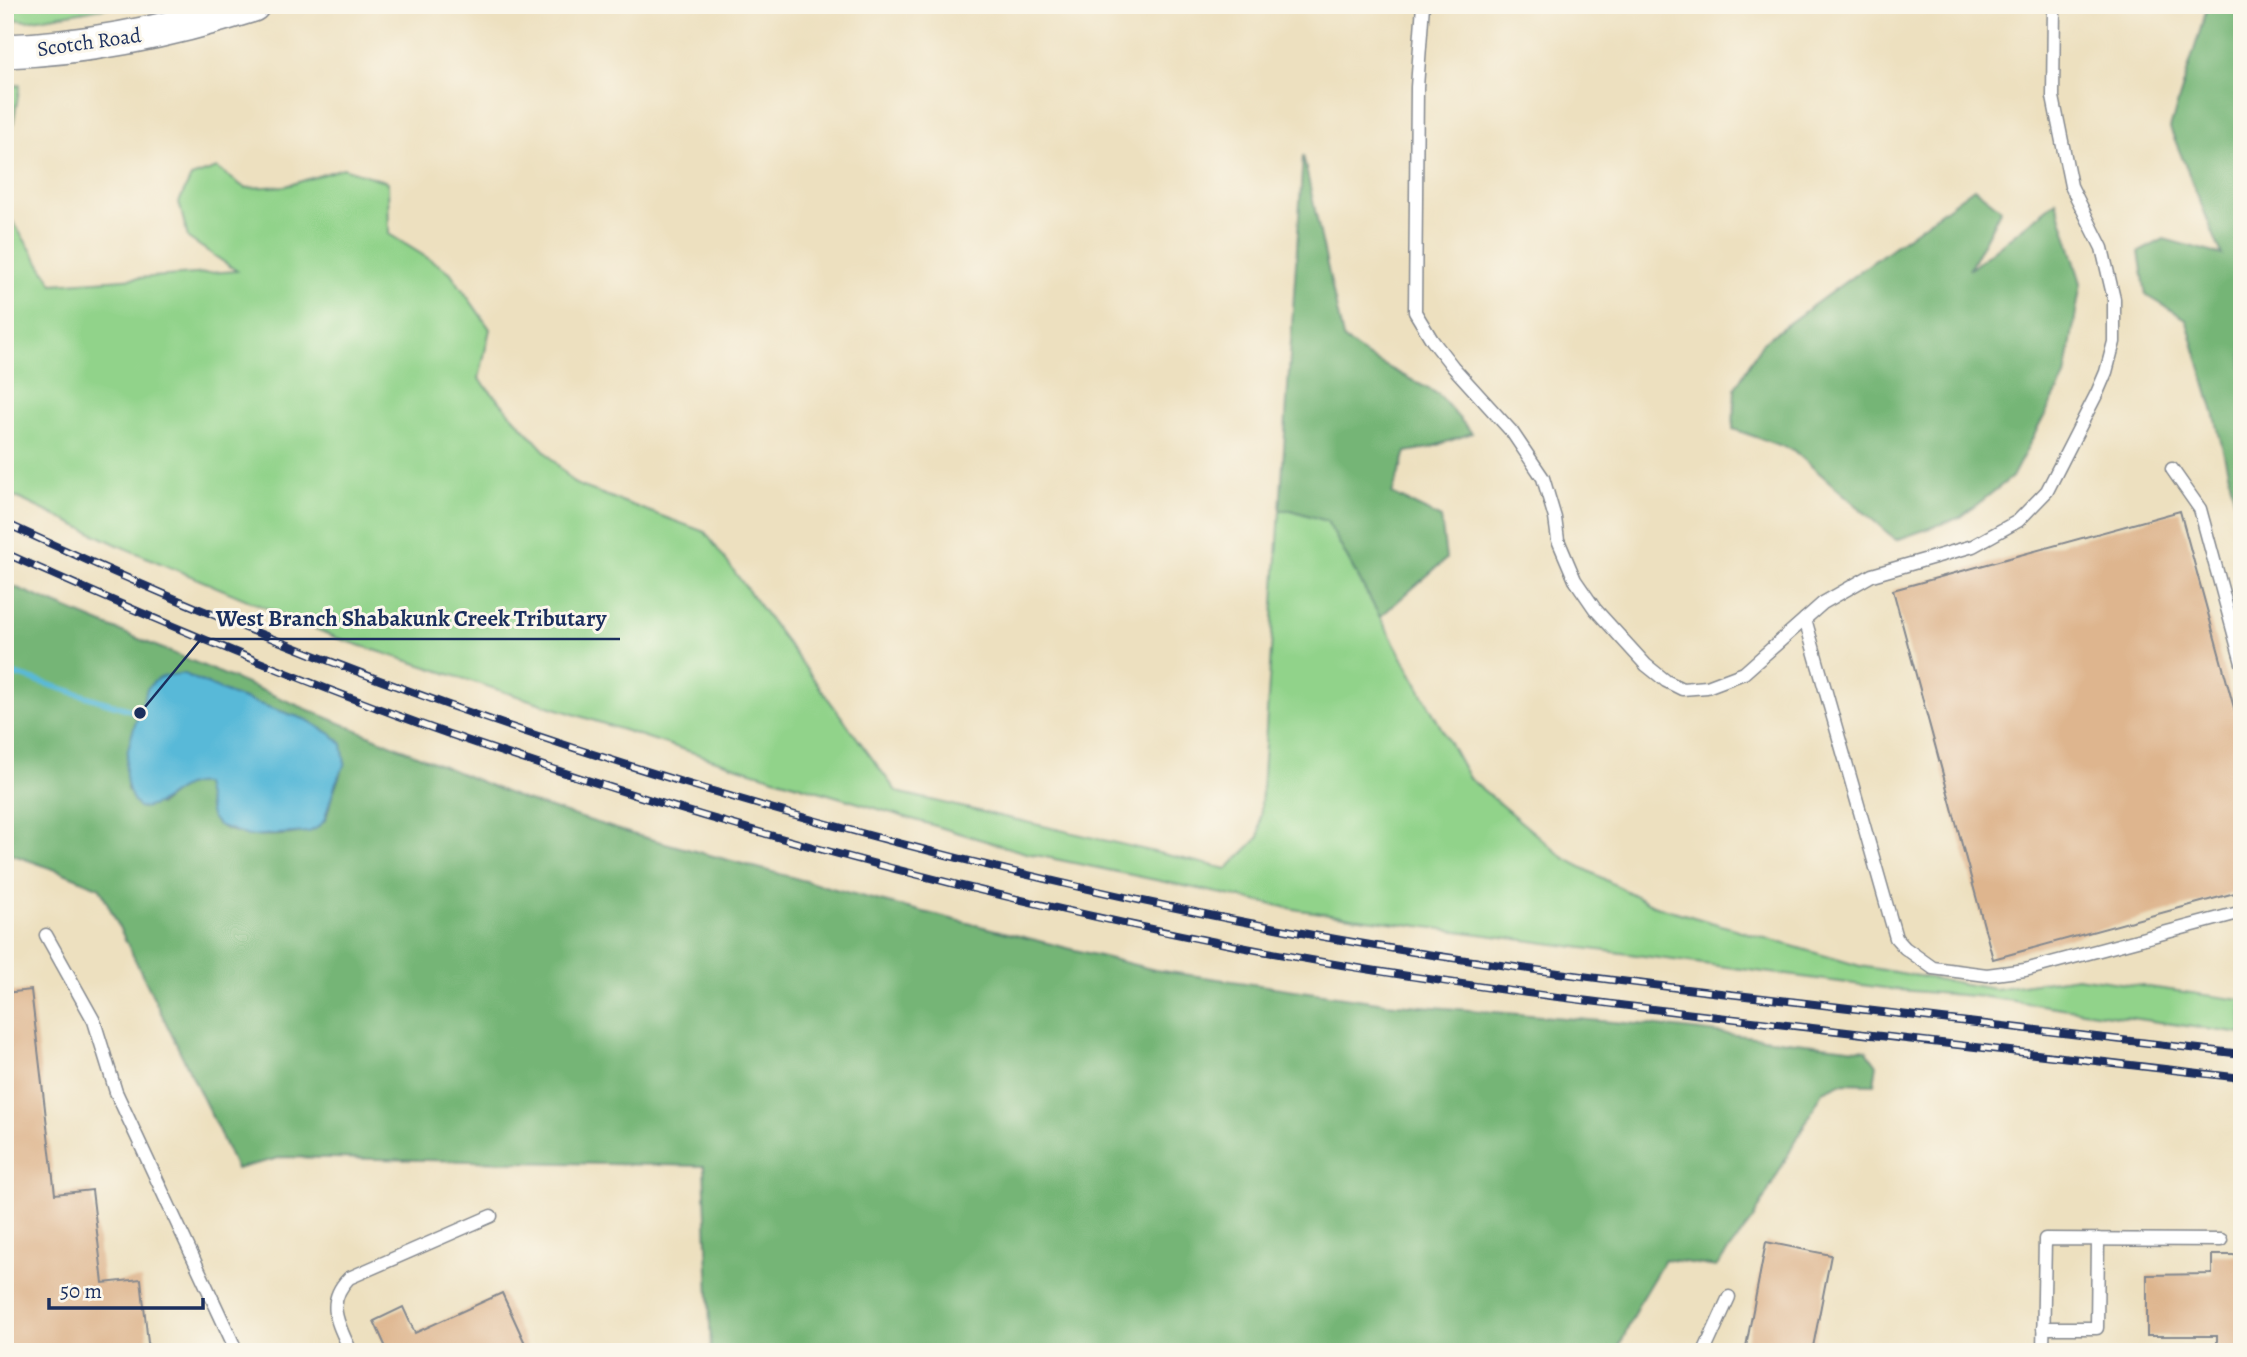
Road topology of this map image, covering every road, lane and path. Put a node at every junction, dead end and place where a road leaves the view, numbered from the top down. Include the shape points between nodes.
1 (253, 5) edge
2 (1423, 5) edge
3 (2054, 5) edge
4 (5, 51) edge
5 (2172, 469) dead end
6 (1805, 619) junction
7 (2242, 663) edge
8 (2242, 912) edge
9 (46, 935) dead end
10 (491, 1216) dead end
11 (2098, 1239) junction
12 (2221, 1240) dead end
13 (1729, 1297) dead end
14 (2043, 1328) junction
15 (237, 1352) edge
16 (351, 1352) edge
17 (1704, 1352) edge
18 (2043, 1352) edge

1 - 4 main road, Scotch Road via 149,34
2 - 6 lane via 1417,86 1415,312 1438,349 1512,432 1543,478 1558,540 1575,580 1646,665 1682,689 1707,687 1744,673
3 - 6 lane via 2053,97 2071,186 2102,248 2114,299 2114,342 2106,372 2047,492 2018,521 1973,546 1872,575
5 - 7 lane via 2200,509
6 - 8 lane via 1896,938 1933,968 1987,975 2025,970
9 - 15 lane via 94,1021 116,1092
10 - 16 lane via 349,1278 336,1294 335,1307
11 - 12 lane
11 - 14 lane via 2045,1239
11 - 14 lane via 2097,1328
13 - 17 lane
14 - 18 lane

